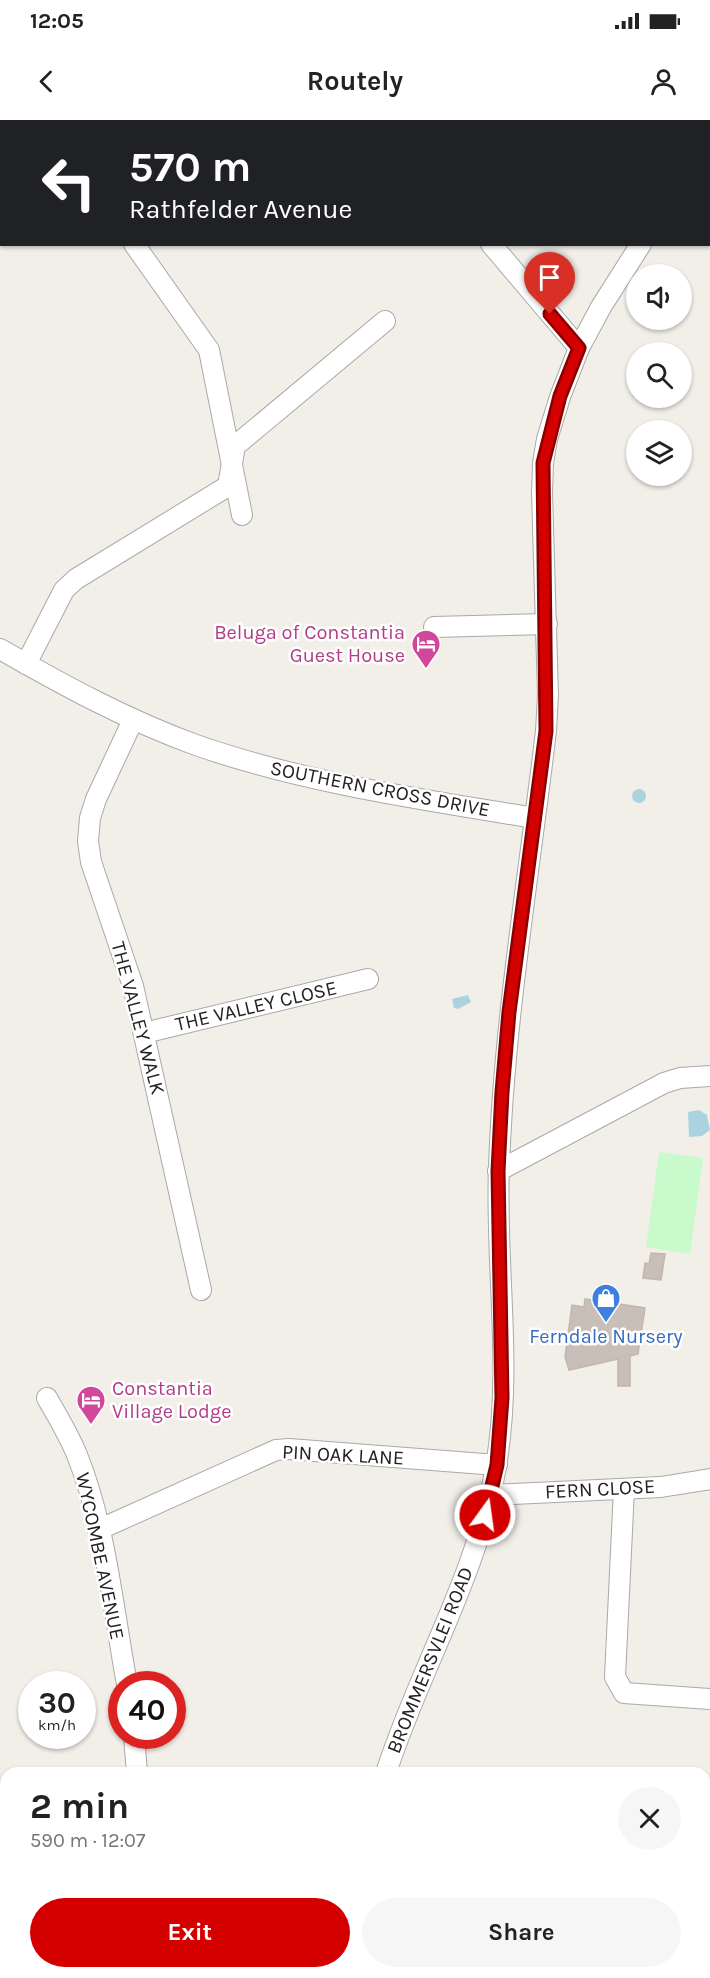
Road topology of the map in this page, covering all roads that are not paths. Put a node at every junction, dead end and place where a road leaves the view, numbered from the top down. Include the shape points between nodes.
1 (135, 246) edge
2 (494, 246) edge
3 (640, 246) edge
4 (385, 321) dead end
5 (579, 348) junction
6 (232, 466) junction
7 (242, 515) dead end
8 (547, 624) junction
9 (434, 627) dead end
10 (0, 649) edge
11 (26, 663) junction
12 (133, 720) junction
13 (534, 818) junction
14 (368, 980) dead end
15 (144, 1033) junction
16 (710, 1076) edge
17 (498, 1171) junction
18 (201, 1290) dead end
19 (47, 1398) dead end
20 (497, 1465) junction
21 (710, 1479) edge
22 (624, 1489) junction
23 (490, 1495) junction
24 (98, 1530) junction
25 (125, 1671) edge
26 (710, 1699) edge
27 (135, 1749) edge
28 (137, 1767) edge
29 (388, 1767) edge

1 - 6 street via 209,350
2 - 5 street
3 - 5 street, BROMMERSVLEI ROAD
4 - 6 street via 235,446
5 - 8 street, BROMMERSVLEI ROAD via 560,396 543,463
6 - 7 street
6 - 11 street via 228,486 92,568 64,590
8 - 9 street
8 - 13 street, BROMMERSVLEI ROAD via 546,731
10 - 11 street, SOUTHERN CROSS DRIVE
11 - 12 street, SOUTHERN CROSS DRIVE
12 - 13 street, SOUTHERN CROSS DRIVE via 267,767 349,787
12 - 15 street, THE VALLEY WALK via 96,799 88,841
13 - 17 street, BROMMERSVLEI ROAD via 509,1012
14 - 15 street, THE VALLEY CLOSE
15 - 18 street, THE VALLEY WALK
16 - 17 street via 664,1083
17 - 20 street, BROMMERSVLEI ROAD via 502,1398
19 - 24 street, WYCOMBE AVENUE via 77,1455
20 - 23 street, BROMMERSVLEI ROAD
20 - 24 street, PIN OAK LANE via 276,1450
21 - 22 street, FERN CLOSE
22 - 23 street, FERN CLOSE
22 - 26 street via 615,1677 618,1686 624,1693
23 - 29 street, BROMMERSVLEI ROAD via 476,1547
24 - 25 street, WYCOMBE AVENUE
27 - 28 street

